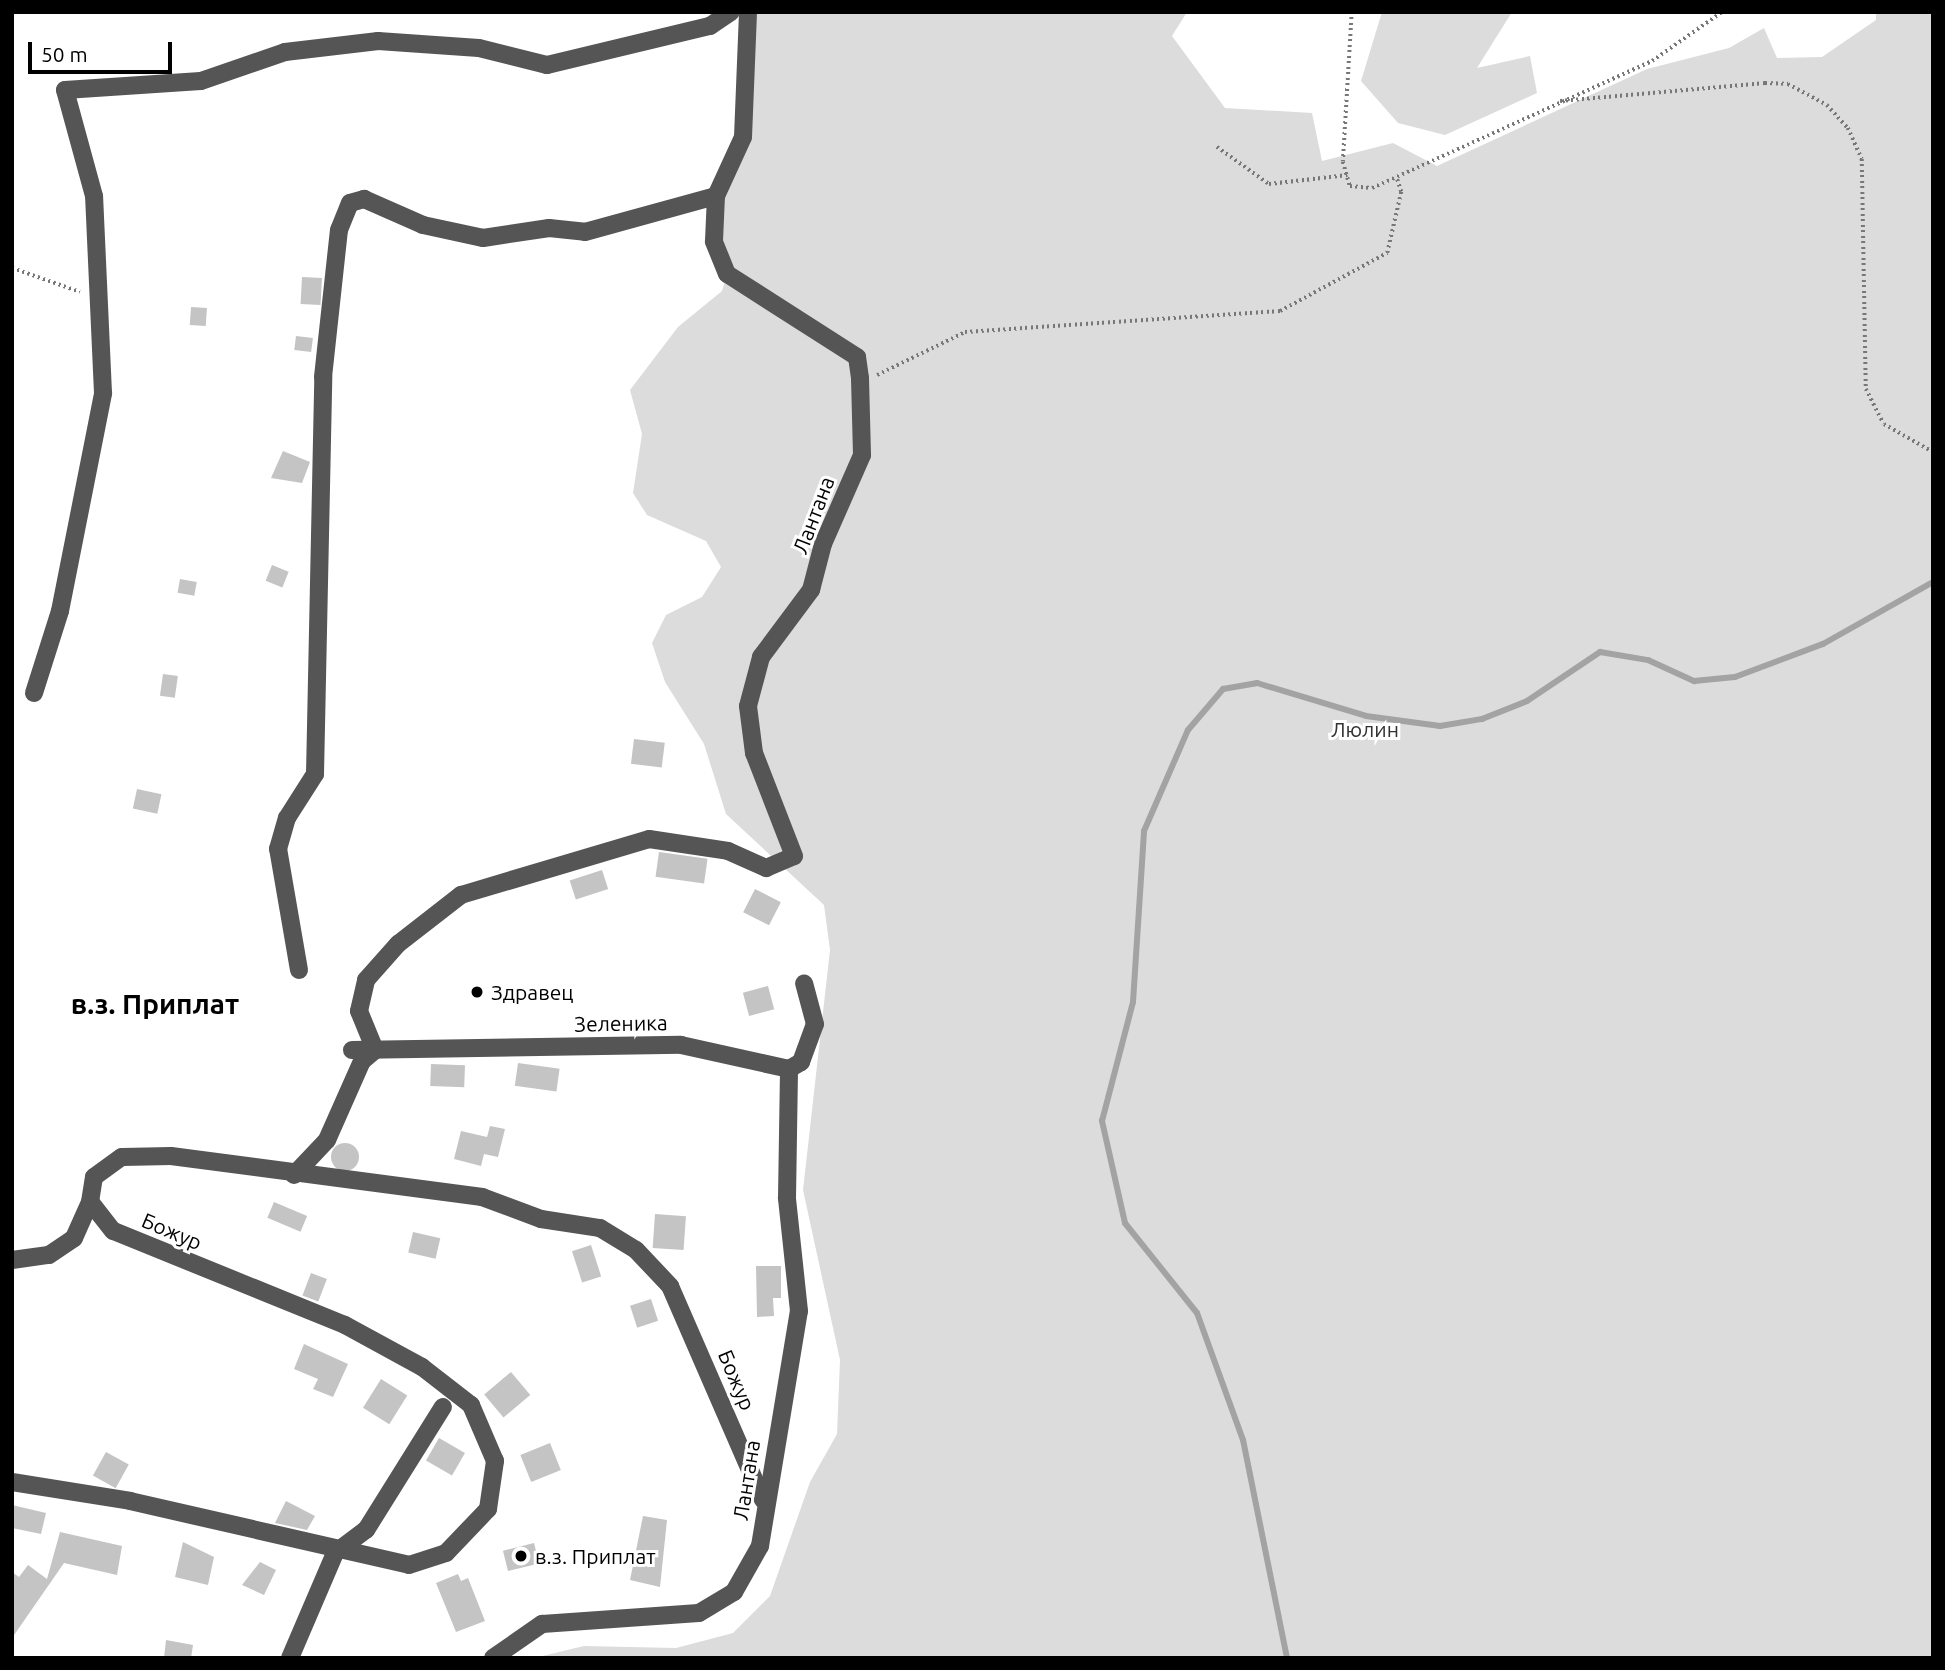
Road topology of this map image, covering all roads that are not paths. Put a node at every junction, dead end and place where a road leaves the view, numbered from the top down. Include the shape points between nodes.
1 (731, 12) edge
2 (748, 12) edge
3 (716, 196) junction
4 (857, 357) junction
5 (870, 378) road end
6 (34, 693) dead end
7 (299, 970) dead end
8 (804, 983) dead end
9 (352, 1050) dead end
10 (375, 1050) junction
11 (789, 1069) junction
12 (294, 1175) junction
13 (90, 1202) junction
14 (12, 1260) edge
15 (443, 1406) dead end
16 (12, 1482) edge
17 (763, 1500) junction
18 (335, 1553) junction
19 (290, 1658) edge
20 (493, 1658) edge

1 - 6 street via 698,30 547,65 479,48 378,41 285,52 201,81 65,90 94,196 103,393 60,611
2 - 3 street via 743,137
3 - 4 street via 714,241 727,274
3 - 7 street via 585,232 549,228 483,238 423,225 364,199 350,203 339,230 323,377 315,774 308,794 287,818 278,849
4 - 5 street
4 - 10 street, Лантана via 862,455 822,544 811,590 761,657 748,706 754,753 794,856 766,867 728,851 649,839 461,895 398,944 366,980 359,1011
8 - 11 street via 815,1024 801,1062
9 - 10 street, Зеленика
10 - 11 street, Зеленика via 681,1045
10 - 12 street via 362,1060 327,1140
11 - 17 street, Лантана via 787,1198 799,1311
12 - 13 street, Божур via 171,1156 122,1157 94,1177
12 - 17 street, Божур via 482,1197 541,1219 600,1228 636,1250 670,1286
13 - 14 street via 74,1238 49,1255
13 - 18 street, Божур via 113,1231 345,1325 422,1367 471,1405 495,1461 488,1509 446,1553 408,1565
15 - 18 street via 366,1530
16 - 18 street, Божур via 130,1501
17 - 20 street, Лантана via 760,1546 734,1592 699,1613 542,1624
18 - 19 street

